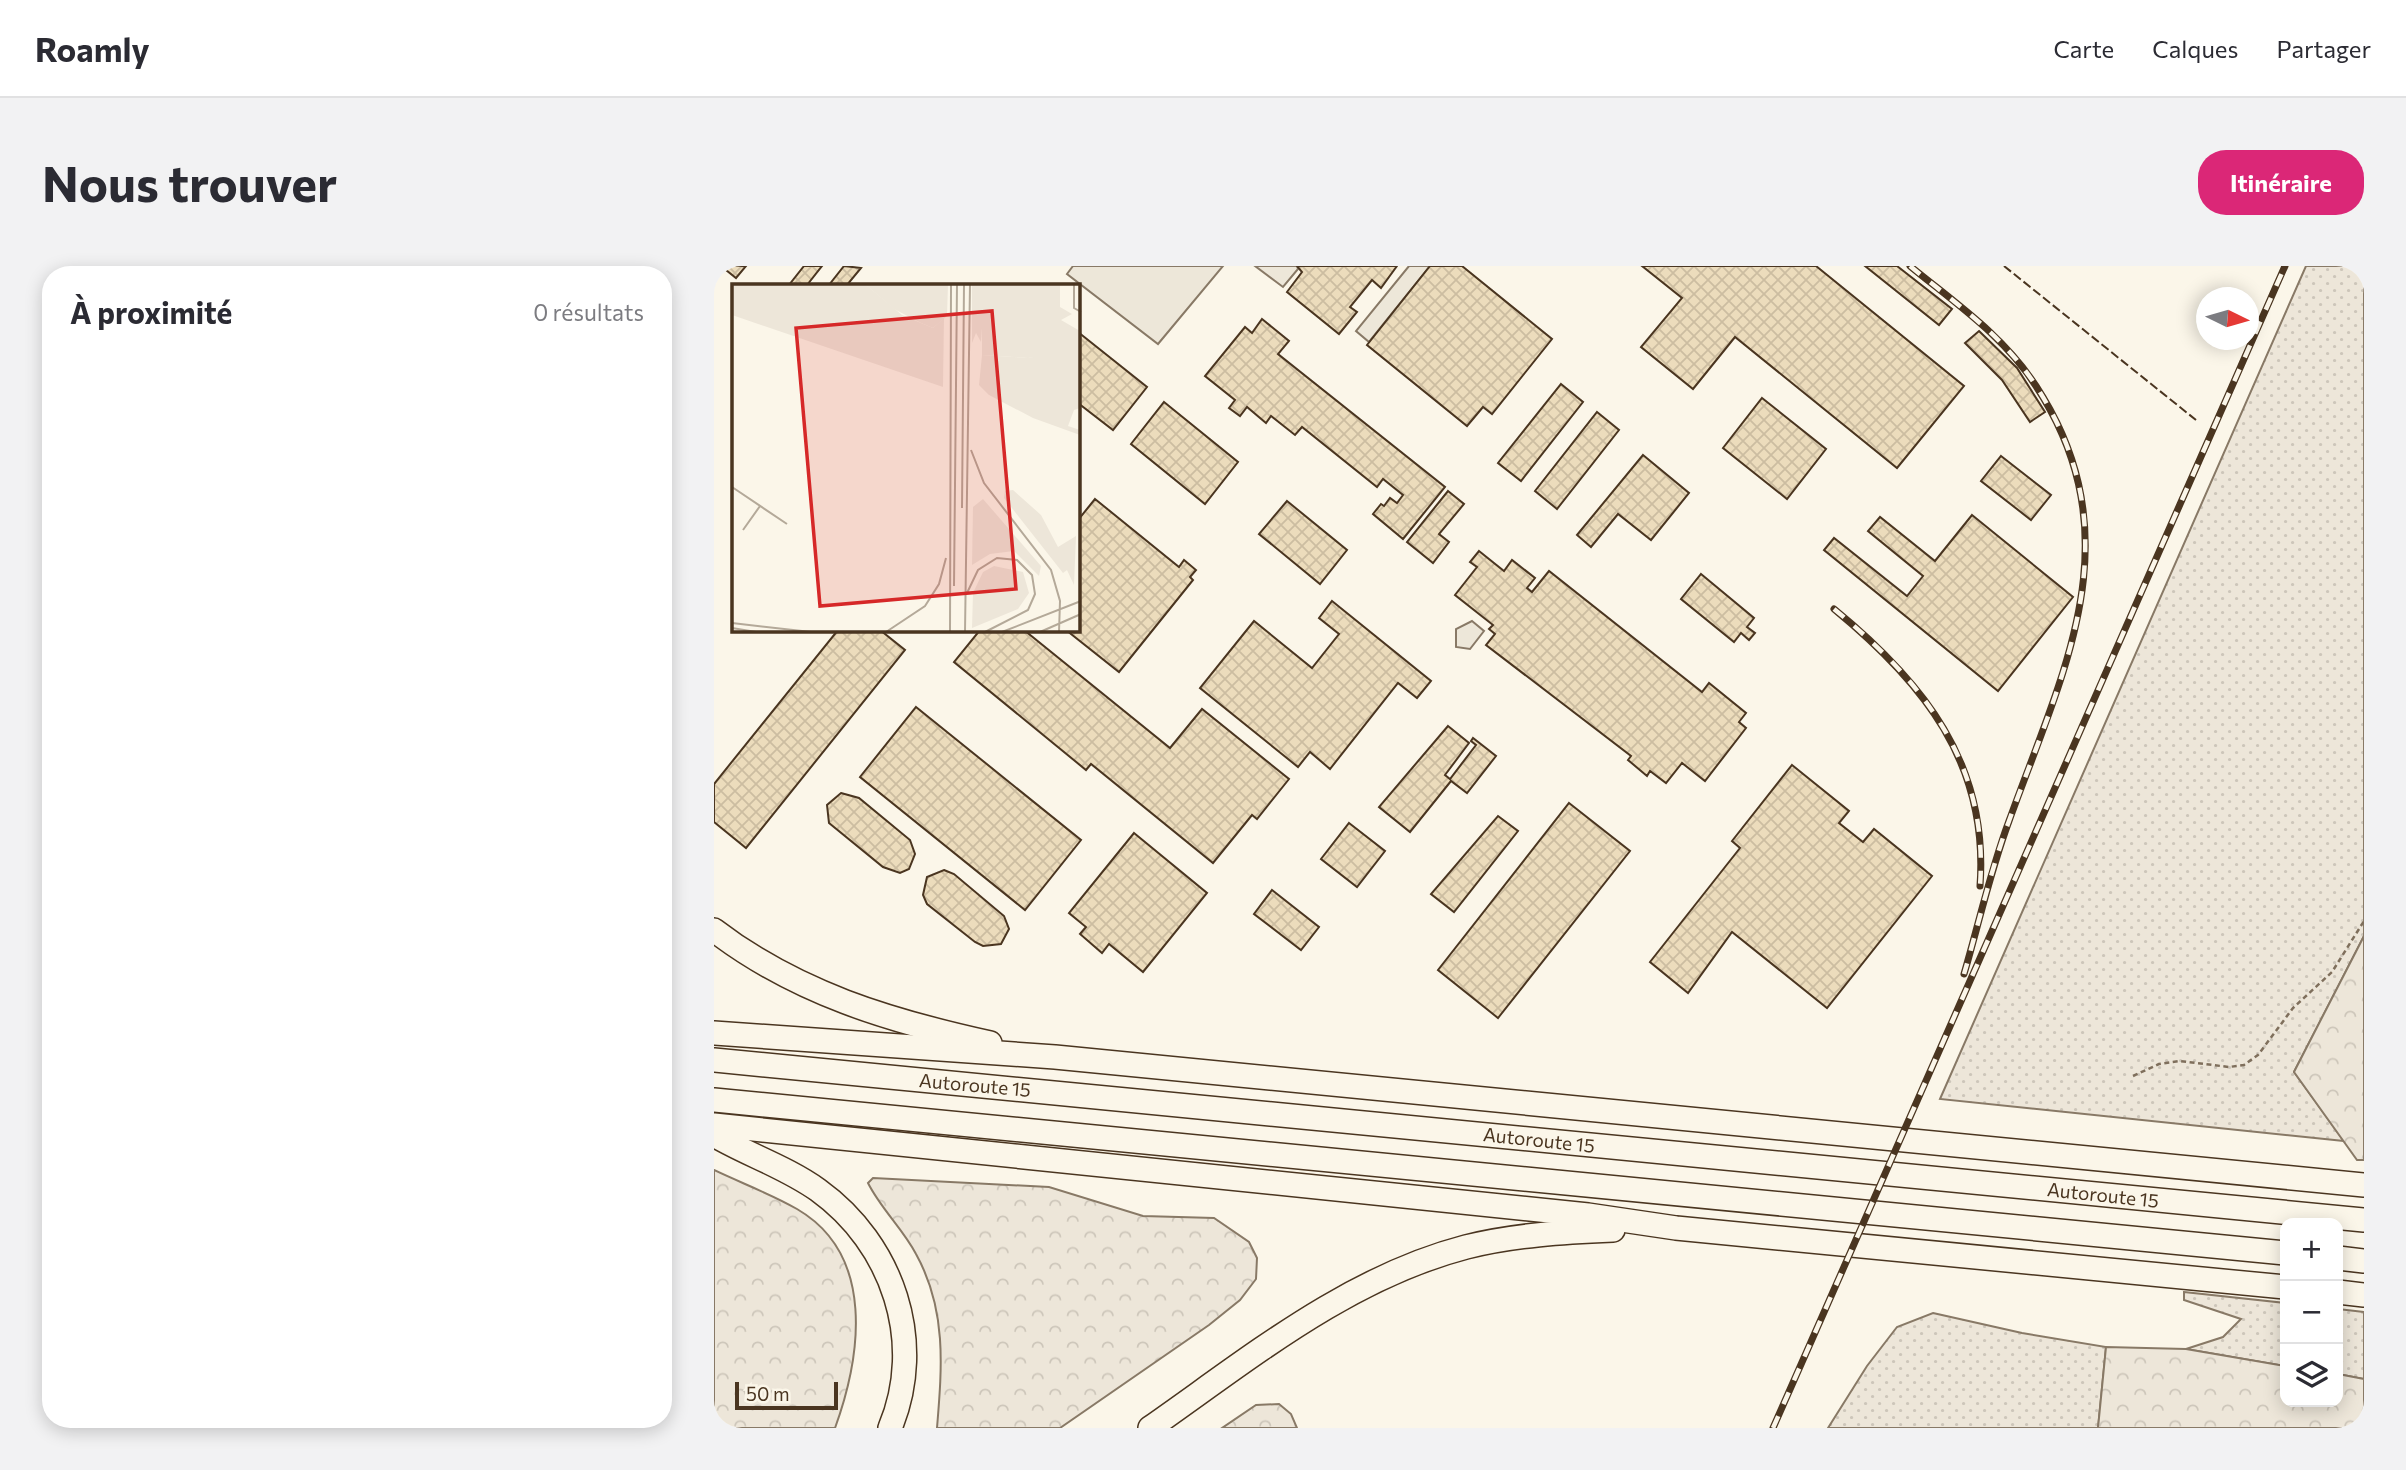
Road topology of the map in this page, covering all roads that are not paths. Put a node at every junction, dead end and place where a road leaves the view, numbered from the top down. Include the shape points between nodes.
1 (714, 930) edge
2 (714, 1032) edge
3 (1055, 1057) junction
4 (714, 1060) edge
5 (714, 1100) edge
6 (714, 1125) edge
7 (714, 1135) edge
8 (2364, 1185) edge
9 (2364, 1220) edge
10 (1676, 1228) junction
11 (2280, 1253) edge
12 (2343, 1259) edge
13 (2364, 1261) edge
14 (2280, 1287) edge
15 (2343, 1292) edge
16 (2364, 1294) edge
17 (890, 1428) edge
18 (1150, 1428) edge

1 - 3 highway via 782,974 859,1009
2 - 3 highway
3 - 8 highway
4 - 9 highway, Autoroute 15
5 - 11 highway, Autoroute 15
6 - 10 highway via 1588,1215
7 - 17 highway via 819,1191 845,1213 876,1252 895,1294 905,1346 902,1382
10 - 14 highway
10 - 18 highway via 1523,1236 1409,1266 1292,1329
12 - 13 highway
15 - 16 highway

